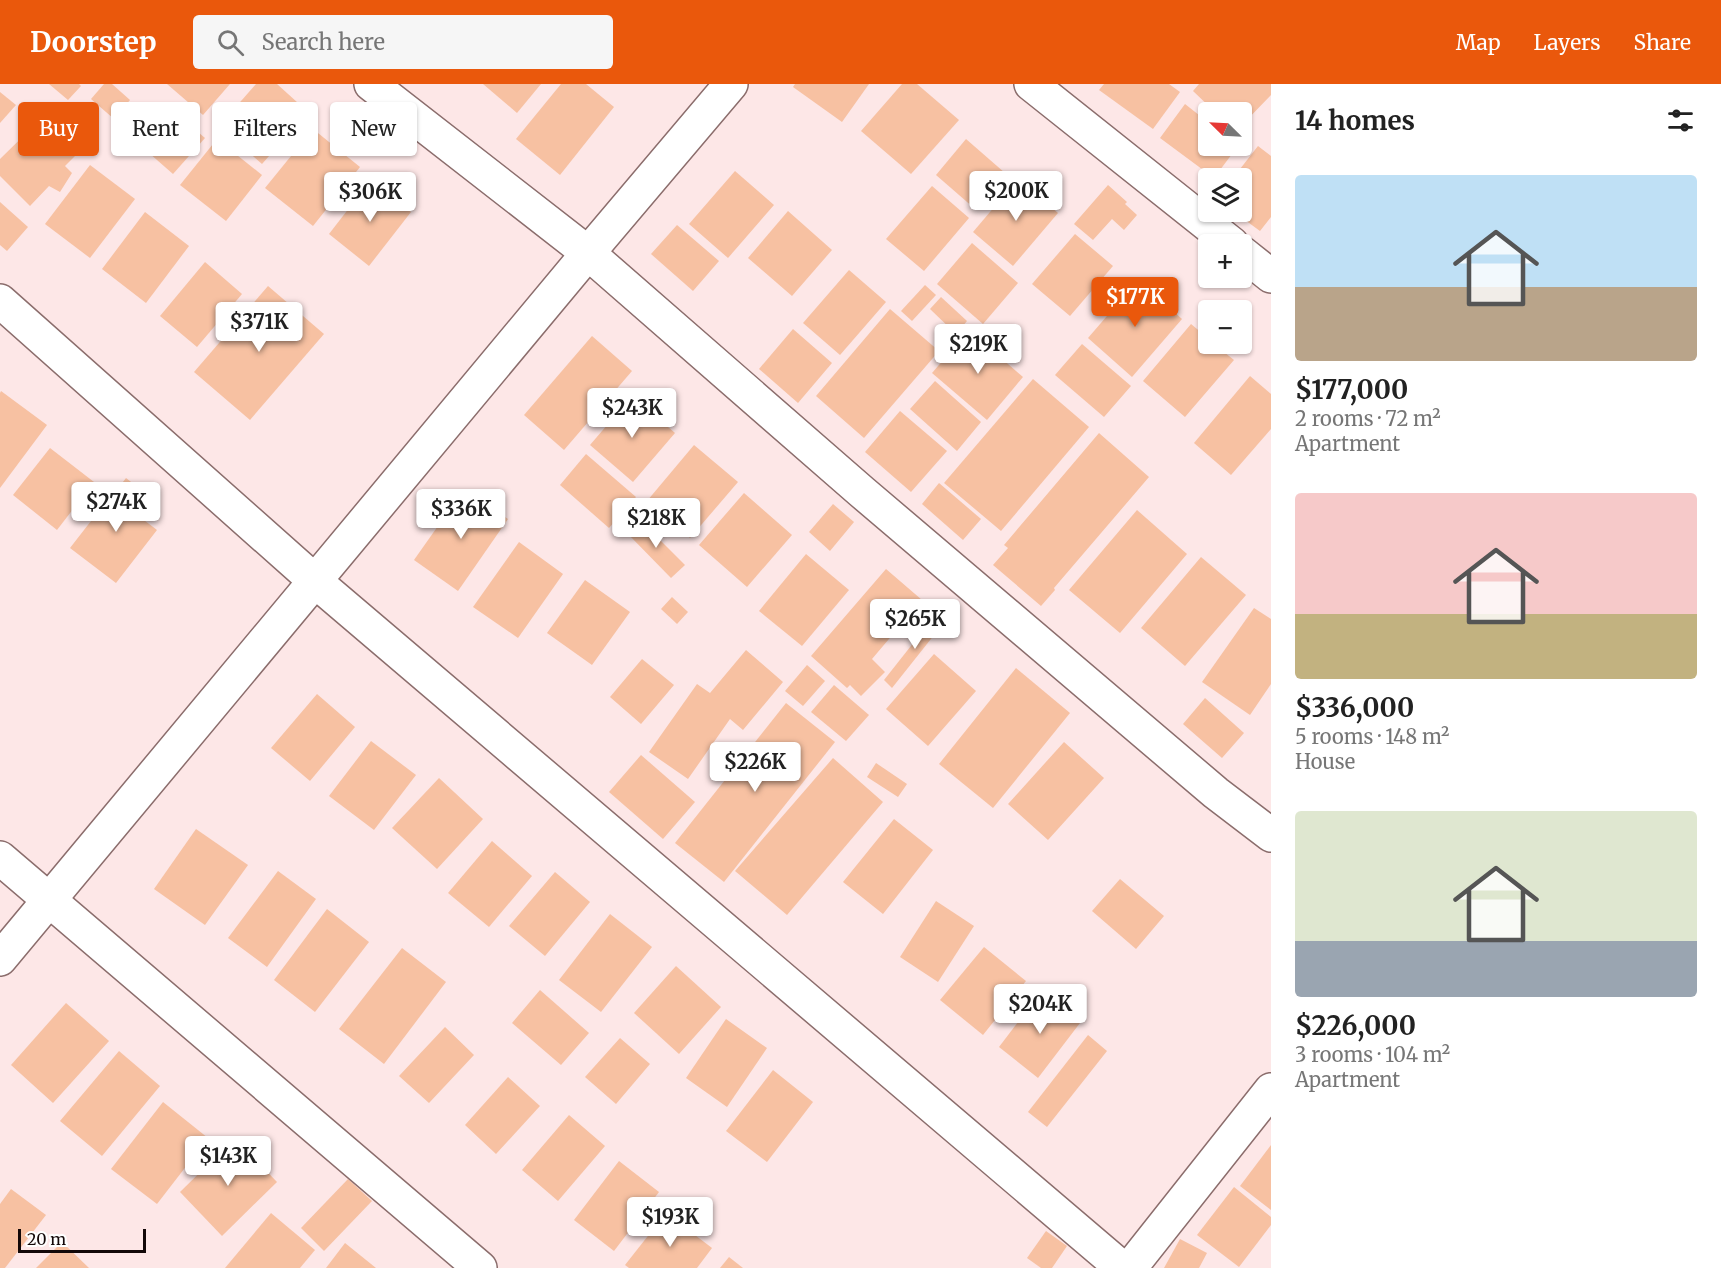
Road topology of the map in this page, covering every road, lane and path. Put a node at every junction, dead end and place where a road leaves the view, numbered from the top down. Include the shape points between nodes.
1 (371, 84) edge
2 (731, 84) edge
3 (1031, 84) edge
4 (1219, 234) edge
5 (588, 253) junction
6 (1252, 261) edge
7 (1271, 276) edge
8 (0, 301) edge
9 (315, 581) junction
10 (1271, 835) edge
11 (0, 858) edge
12 (49, 901) junction
13 (0, 959) edge
14 (1271, 1090) edge
15 (480, 1268) edge
16 (1122, 1268) edge
17 (1130, 1268) edge

1 - 5 street
2 - 5 street
3 - 4 street
5 - 9 street
5 - 10 street via 862,492
6 - 7 street
8 - 9 street
9 - 12 street
9 - 16 street
11 - 12 street
12 - 13 street
12 - 15 street
14 - 17 street

